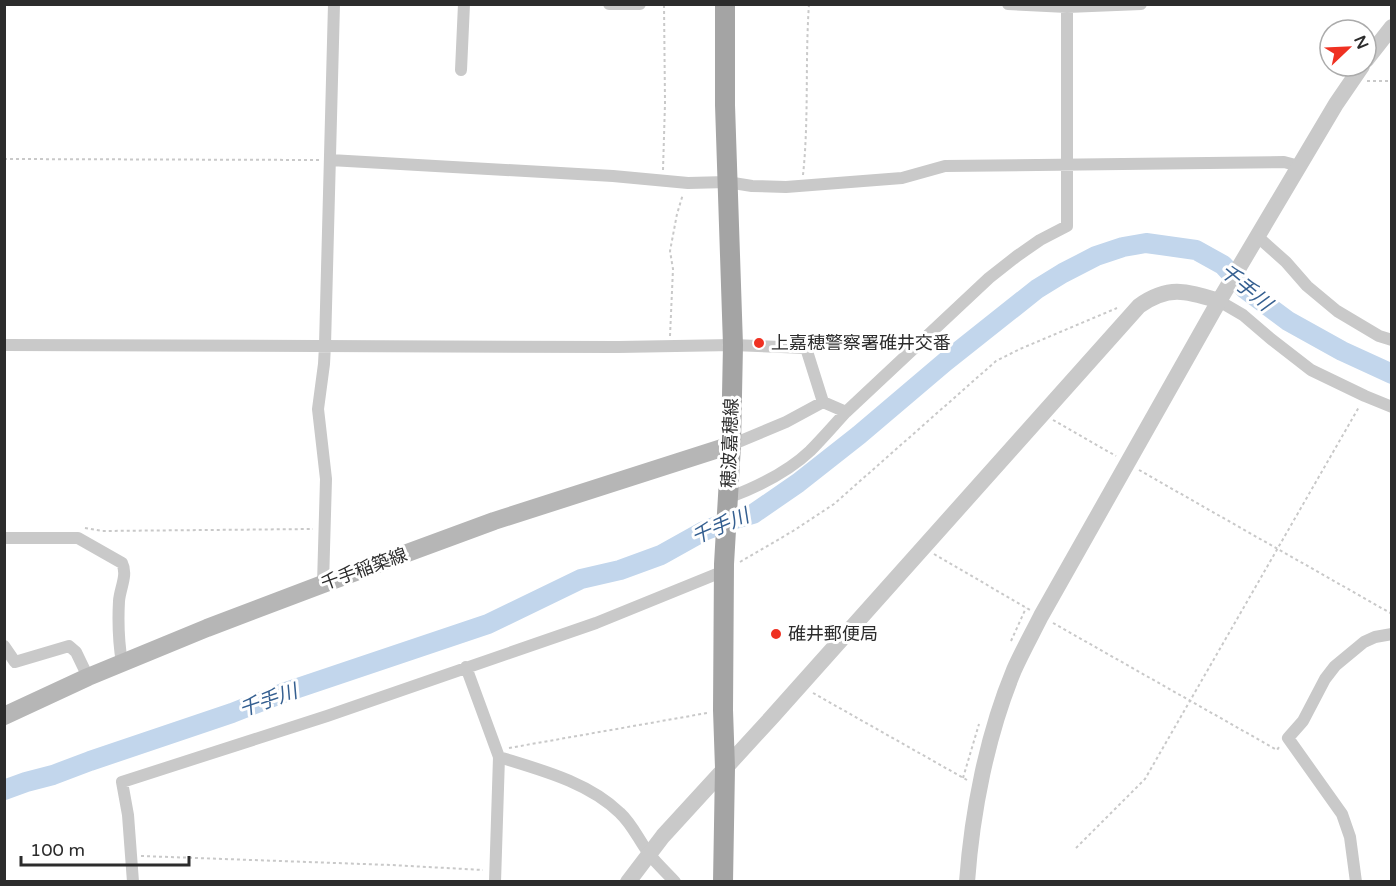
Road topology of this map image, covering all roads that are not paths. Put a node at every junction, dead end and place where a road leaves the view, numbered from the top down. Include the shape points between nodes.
1 (334, 4) edge
2 (464, 4) edge
3 (609, 4) edge
4 (640, 4) edge
5 (725, 4) edge
6 (1008, 4) edge
7 (1141, 4) edge
8 (1067, 6) edge
9 (1392, 27) edge
10 (1378, 45) edge
11 (461, 70) dead end
12 (1354, 78) edge
13 (330, 160) junction
14 (1066, 164) junction
15 (1299, 166) junction
16 (727, 182) junction
17 (1256, 240) junction
18 (1219, 301) junction
19 (1392, 340) edge
20 (4, 345) edge
21 (325, 345) junction
22 (733, 345) junction
23 (823, 402) junction
24 (1392, 407) edge
25 (846, 412) junction
26 (731, 445) junction
27 (728, 500) junction
28 (4, 538) edge
29 (724, 567) junction
30 (323, 584) junction
31 (1392, 634) edge
32 (4, 646) edge
33 (122, 663) junction
34 (466, 666) junction
35 (88, 677) junction
36 (4, 716) edge
37 (498, 753) junction
38 (725, 768) junction
39 (649, 854) junction
40 (495, 876) edge
41 (133, 882) edge
42 (628, 882) edge
43 (675, 882) edge
44 (723, 882) edge
45 (967, 882) edge
46 (1356, 882) edge

1 - 13 street
2 - 11 street
3 - 4 street
5 - 16 main road, 穂波嘉穂線
6 - 8 street
7 - 8 street
8 - 14 street
9 - 10 street
12 - 15 street
13 - 16 street via 688,183
13 - 21 street
14 - 15 street via 1284,162
14 - 16 street via 945,166 902,178 802,186
14 - 25 street via 1067,226 1040,240 989,278
15 - 17 street
16 - 22 main road, 穂波嘉穂線
17 - 18 street
17 - 19 street via 1286,262 1337,311
18 - 24 street via 1243,315 1311,370
18 - 38 street via 1179,291 1153,296 1139,306
18 - 45 street via 1014,670 980,788
20 - 21 street
21 - 22 street
21 - 30 street via 318,409 326,479
22 - 23 street via 806,348
22 - 26 main road, 穂波嘉穂線
23 - 25 street
23 - 26 street
25 - 27 street via 809,452 781,473
26 - 27 main road, 穂波嘉穂線
26 - 30 main road, 千手稲築線 via 494,521
27 - 29 main road, 穂波嘉穂線
28 - 33 street via 78,538 122,563
29 - 34 street via 596,622
29 - 38 main road, 穂波嘉穂線
30 - 33 main road, 千手稲築線
31 - 46 street via 1364,642 1335,666 1303,721 1287,738 1342,814 1350,837
32 - 35 street via 15,662 69,646
33 - 35 main road, 千手稲築線
34 - 37 street
34 - 41 street via 122,782
35 - 36 main road, 千手稲築線
37 - 39 street via 549,772 603,800 621,814
37 - 40 street
38 - 39 street
38 - 44 main road, 穂波嘉穂線
39 - 42 street
39 - 43 street

